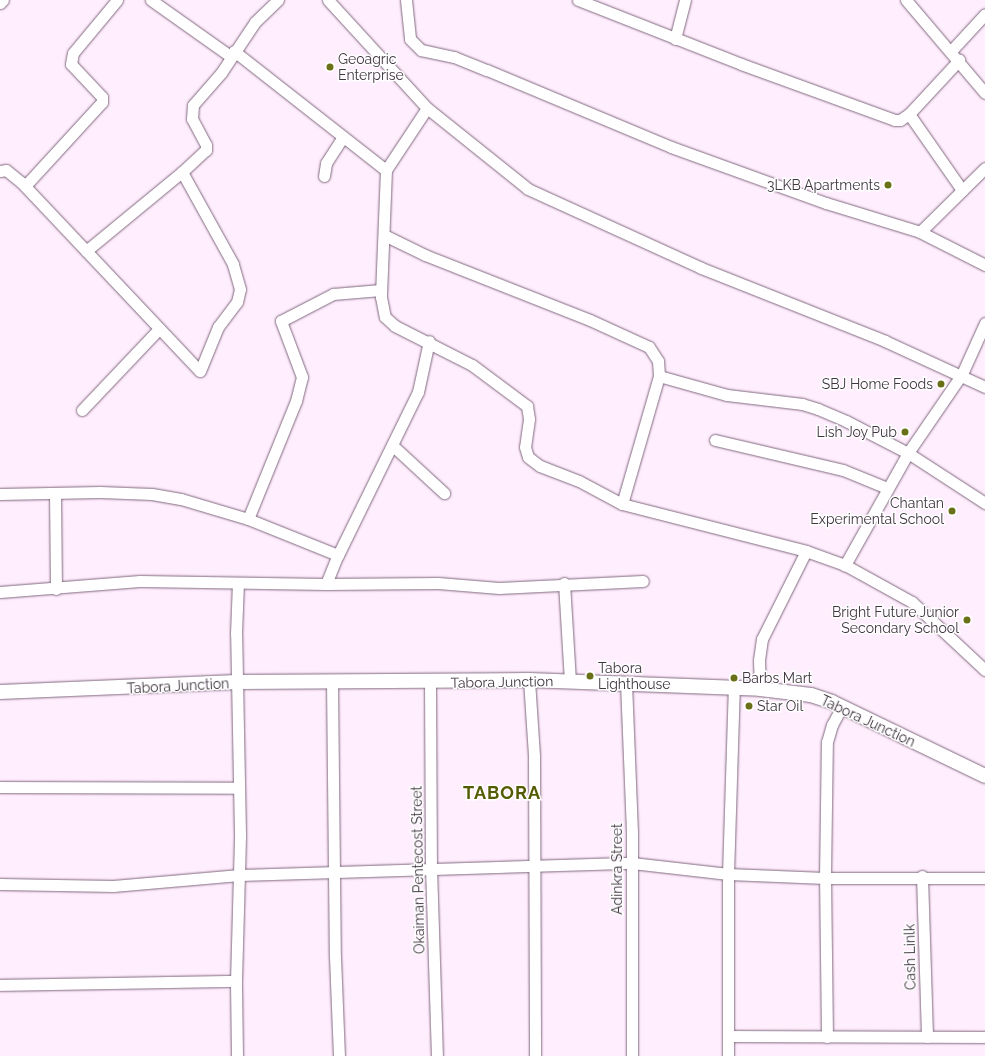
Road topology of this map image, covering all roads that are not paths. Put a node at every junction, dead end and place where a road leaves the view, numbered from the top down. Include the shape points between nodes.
1 (3, 0) edge
2 (117, 0) edge
3 (151, 0) edge
4 (278, 0) edge
5 (328, 0) edge
6 (406, 0) edge
7 (578, 0) edge
8 (685, 0) edge
9 (906, 0) edge
10 (0, 3) edge
11 (985, 14) edge
12 (675, 39) junction
13 (951, 51) junction
14 (232, 53) junction
15 (959, 60) junction
16 (985, 93) edge
17 (427, 108) junction
18 (909, 114) junction
19 (342, 137) junction
20 (985, 168) edge
21 (386, 170) junction
22 (0, 171) edge
23 (182, 172) junction
24 (324, 176) dead end
25 (25, 186) junction
26 (962, 190) junction
27 (920, 232) junction
28 (384, 235) junction
29 (86, 251) junction
30 (985, 265) edge
31 (381, 290) junction
32 (985, 323) edge
33 (159, 329) junction
34 (429, 342) junction
35 (962, 374) junction
36 (659, 376) junction
37 (985, 387) edge
38 (82, 410) dead end
39 (715, 440) dead end
40 (392, 445) junction
41 (908, 453) junction
42 (887, 488) junction
43 (55, 493) junction
44 (444, 493) dead end
45 (0, 494) edge
46 (985, 503) edge
47 (622, 504) junction
48 (248, 519) junction
49 (806, 552) junction
50 (338, 555) junction
51 (845, 565) junction
52 (643, 580) dead end
53 (238, 583) junction
54 (564, 583) junction
55 (326, 584) junction
56 (56, 589) junction
57 (0, 592) edge
58 (984, 667) edge
59 (529, 680) junction
60 (570, 681) junction
61 (238, 682) junction
62 (332, 682) junction
63 (430, 683) junction
64 (626, 683) junction
65 (734, 687) junction
66 (760, 689) junction
67 (0, 692) edge
68 (842, 706) junction
69 (985, 776) edge
70 (0, 787) edge
71 (239, 788) junction
72 (632, 863) junction
73 (533, 865) junction
74 (431, 867) junction
75 (334, 871) junction
76 (728, 874) junction
77 (240, 875) junction
78 (922, 876) junction
79 (825, 878) junction
80 (985, 878) edge
81 (0, 884) edge
82 (236, 981) junction
83 (0, 985) edge
84 (728, 1036) junction
85 (927, 1036) junction
86 (827, 1037) junction
87 (985, 1037) edge
88 (238, 1056) edge
89 (339, 1056) edge
90 (437, 1056) edge
91 (536, 1056) edge
92 (632, 1056) edge
93 (728, 1056) edge

1 - 10 street
2 - 25 street via 73,53 71,64 102,97 102,102
3 - 14 street
4 - 14 street via 255,22
5 - 17 street
6 - 27 street via 410,39 421,50 454,57 671,147 826,203
7 - 12 street
8 - 12 street
9 - 13 street
11 - 13 street
12 - 18 street via 895,120
13 - 15 street
14 - 19 street
14 - 23 street via 221,73 193,105 192,119 206,145 206,150
15 - 16 street
15 - 18 street
17 - 21 street
17 - 35 street via 528,189 701,268
18 - 26 street
19 - 21 street
19 - 24 street via 326,163
20 - 26 street
21 - 28 street
22 - 25 street via 6,170
23 - 29 street
23 - 33 street via 233,264 240,289 237,302 218,327 200,371
25 - 29 street
26 - 27 street
27 - 30 street
28 - 31 street
28 - 36 street via 425,255 642,342 655,354
29 - 33 street
31 - 34 street via 385,317 395,326
31 - 48 street via 333,294 281,321 302,377 296,401
32 - 35 street
33 - 38 street
34 - 40 street via 418,392
34 - 47 street via 472,365 527,406 529,419 525,447 528,457 540,466 579,481
35 - 37 street
35 - 41 street
36 - 41 street via 727,395 807,406 846,421
36 - 47 street
39 - 42 street via 843,470
40 - 44 street
40 - 50 street
41 - 42 street
41 - 46 street
42 - 51 street
43 - 45 street
43 - 48 street via 152,494 196,503
43 - 56 street
47 - 49 street
48 - 50 street
49 - 51 street
49 - 66 street via 762,639 759,660
50 - 55 street
51 - 58 street via 870,576 912,602
52 - 54 street
53 - 55 street
53 - 56 street via 140,581
53 - 61 street
54 - 55 street via 498,588 438,582
54 - 60 street
56 - 57 street
59 - 60 street, Tabora Junction
59 - 63 street, Tabora Junction
59 - 73 street via 534,756
60 - 64 street, Tabora Junction
61 - 62 street, Tabora Junction
61 - 67 street, Tabora Junction
61 - 71 street
62 - 63 street, Tabora Junction
62 - 75 street
63 - 74 street, Okaiman Pentecost Street
64 - 65 street, Tabora Junction
64 - 72 street, Adinkra Street
65 - 66 street, Tabora Junction
65 - 76 street
66 - 68 street, Tabora Junction via 811,695
68 - 69 street, Tabora Junction
68 - 79 street via 827,742
70 - 71 street
71 - 77 street
72 - 73 street
72 - 76 street
72 - 92 street, Adinkra Street
73 - 74 street
73 - 91 street
74 - 75 street
74 - 90 street, Okaiman Pentecost Street
75 - 77 street
75 - 89 street
76 - 79 street
76 - 84 street
77 - 81 street via 112,886
77 - 82 street
78 - 79 street
78 - 80 street
78 - 85 street, Cash Linlk
79 - 86 street
82 - 83 street
82 - 88 street
84 - 86 street
84 - 93 street
85 - 86 street
85 - 87 street

